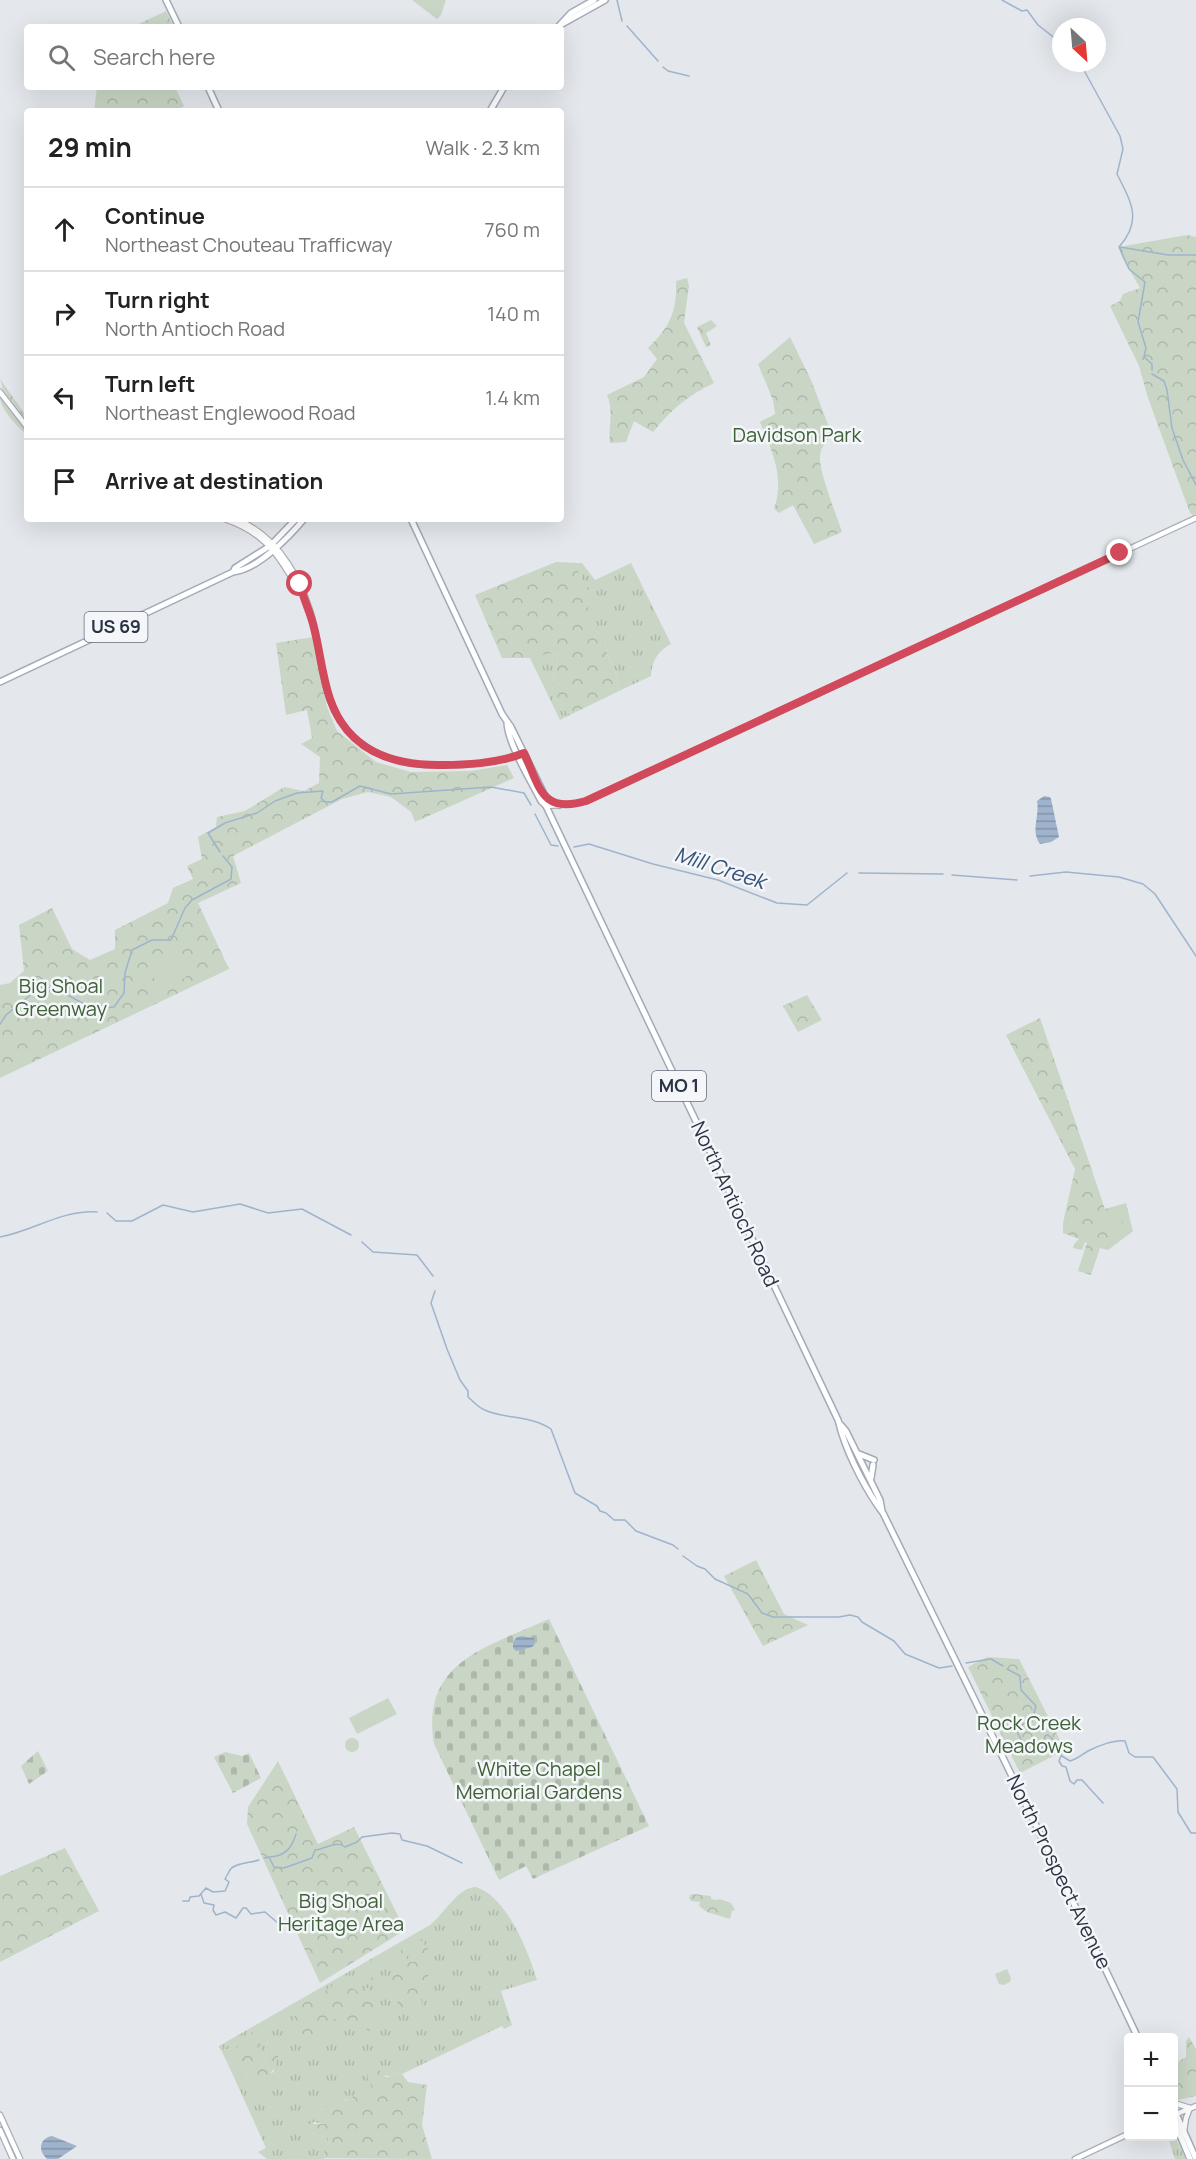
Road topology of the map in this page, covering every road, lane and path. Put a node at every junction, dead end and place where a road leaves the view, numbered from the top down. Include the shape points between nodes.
1 (166, 0) edge
2 (594, 0) edge
3 (605, 0) edge
4 (178, 24) edge
5 (562, 24) edge
6 (563, 24) edge
7 (209, 90) edge
8 (502, 90) edge
9 (218, 108) edge
10 (492, 108) edge
11 (0, 392) edge
12 (24, 423) edge
13 (1196, 518) edge
14 (232, 522) edge
15 (242, 522) edge
16 (294, 522) edge
17 (301, 522) edge
18 (412, 522) edge
19 (273, 547) junction
20 (0, 682) edge
21 (521, 754) junction
22 (544, 794) junction
23 (559, 805) junction
24 (546, 806) junction
25 (840, 1424) junction
26 (855, 1449) junction
27 (860, 1466) junction
28 (871, 1482) junction
29 (883, 1513) junction
30 (1136, 2033) edge
31 (1178, 2104) edge
32 (1193, 2107) edge
33 (1178, 2112) edge
34 (0, 2115) edge
35 (0, 2130) edge
36 (1178, 2130) edge
37 (1124, 2136) edge
38 (1193, 2156) edge
39 (13, 2159) edge
40 (20, 2159) edge
41 (1075, 2159) edge

1 - 4 main road
2 - 5 main road
3 - 6 main road
7 - 9 main road
8 - 10 main road
11 - 12 main road
13 - 23 main road via 586,801
14 - 19 main road via 251,530
15 - 19 main road via 258,530
16 - 19 main road, US 69
17 - 19 main road, US 69
18 - 21 main road, North Antioch Road / MO 1 via 512,727
19 - 20 main road, US 69 via 248,567
19 - 21 main road via 302,591 330,700 344,726 359,742 381,756 412,765 464,764
21 - 22 main road, North Antioch Road / MO 1
21 - 24 main road, North Antioch Road / MO 1
22 - 23 main road
22 - 24 main road, North Antioch Road / MO 1
23 - 24 main road
24 - 25 main road, North Antioch Road / MO 1
25 - 26 main road, MO 1
25 - 27 main road, MO 1
26 - 27 main road, MO 1
26 - 28 main road via 873,1462
27 - 28 main road, North Prospect Avenue / MO 1
27 - 29 main road, North Prospect Avenue / MO 1
28 - 29 main road, North Prospect Avenue / MO 1
29 - 30 main road, North Prospect Avenue / MO 1
31 - 32 main road
32 - 33 main road
32 - 36 main road
34 - 40 main road
35 - 39 main road
36 - 38 main road
37 - 41 main road

